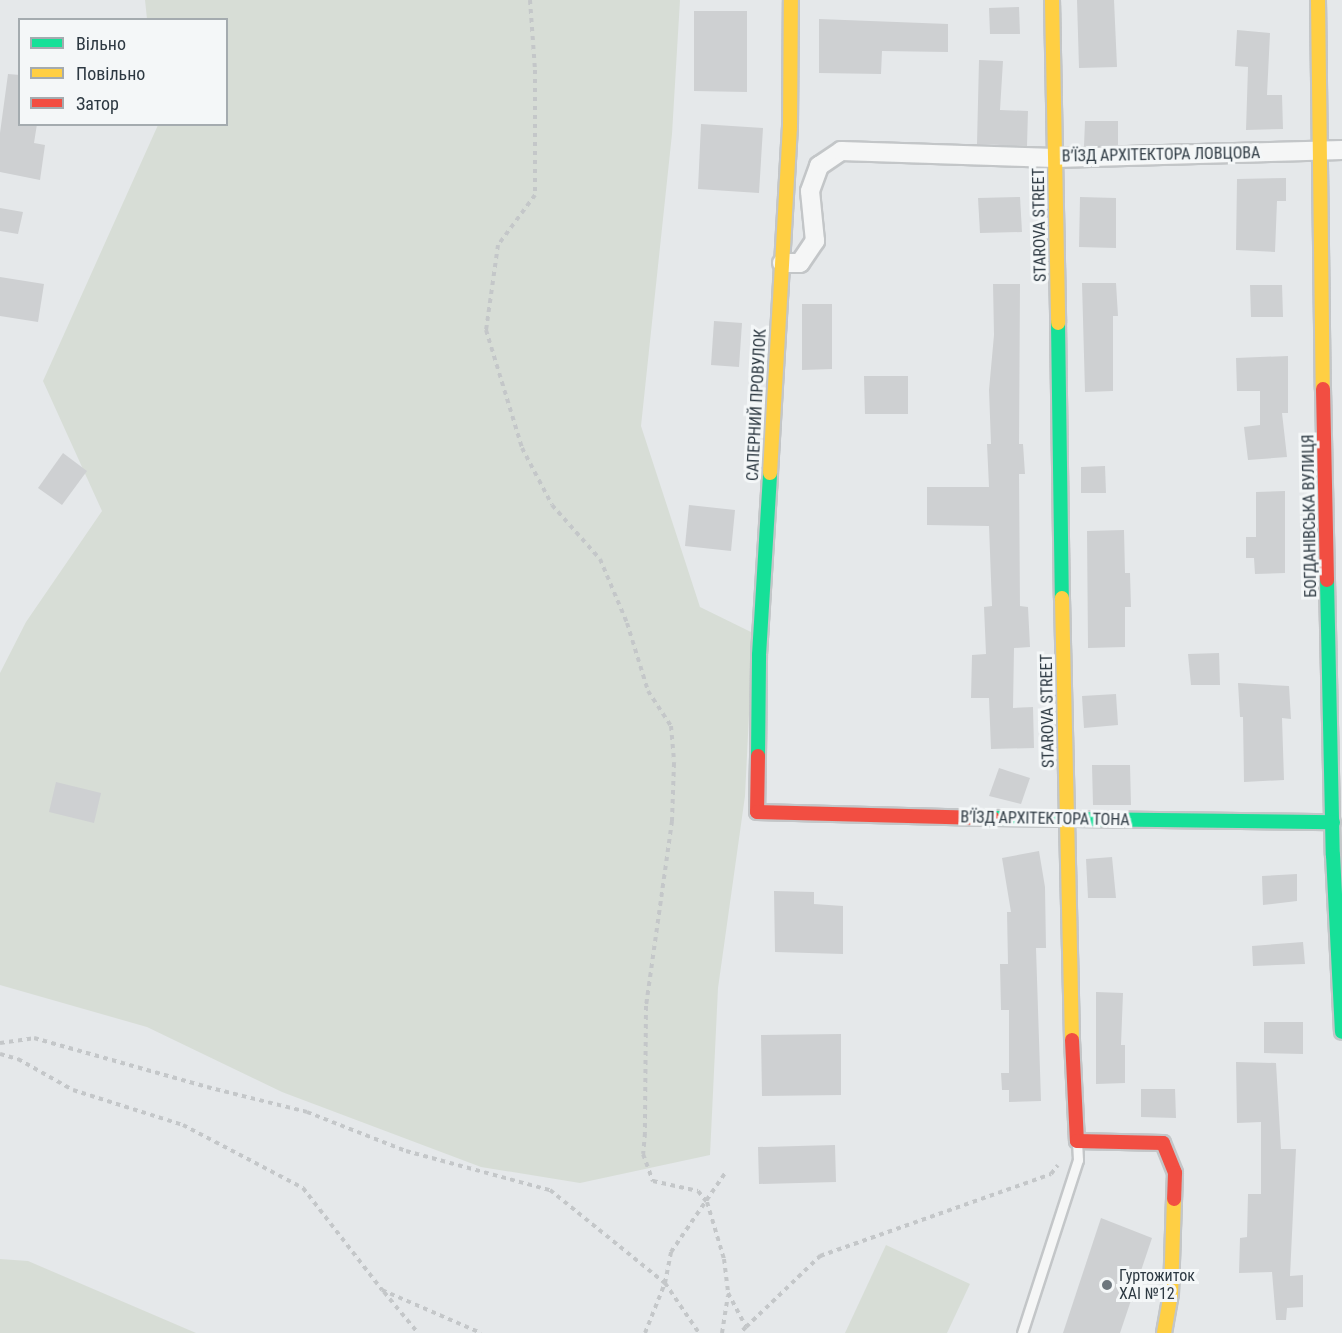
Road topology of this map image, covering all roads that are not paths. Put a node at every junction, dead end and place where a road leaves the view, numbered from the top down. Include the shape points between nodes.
1 (791, 0) edge
2 (1052, 0) edge
3 (1318, 0) edge
4 (1342, 150) edge
5 (1318, 151) junction
6 (1055, 158) junction
7 (782, 263) junction
8 (757, 812) joint
9 (1066, 820) junction
10 (1333, 822) junction
11 (1337, 855) edge
12 (1342, 1032) edge
13 (1077, 1147) junction
14 (1022, 1333) edge
15 (1164, 1333) edge

1 - 7 street, САПЕРНИЙ ПРОВУЛОК via 790,128
2 - 6 street, STAROVA STREET
3 - 5 street, БОГДАНІВСЬКА ВУЛИЦЯ
4 - 5 street, В’ЇЗД АРХІТЕКТОРА ЛОВЦОВА
5 - 6 street, В’ЇЗД АРХІТЕКТОРА ЛОВЦОВА
5 - 10 street, БОГДАНІВСЬКА ВУЛИЦЯ
6 - 7 street, В’ЇЗД АРХІТЕКТОРА ЛОВЦОВА via 841,152 819,166 810,191 815,241 800,263
6 - 9 street, STAROVA STREET
7 - 8 street, САПЕРНИЙ ПРОВУЛОК via 759,655
8 - 9 street, В’ЇЗД АРХІТЕКТОРА ТОНА
9 - 10 street, В’ЇЗД АРХІТЕКТОРА ТОНА
9 - 13 street, STAROVA STREET
10 - 11 street, БОГДАНІВСЬКА ВУЛИЦЯ
11 - 12 street, БОГДАНІВСЬКА ВУЛИЦЯ
13 - 14 lane via 1077,1160
13 - 15 street via 1163,1143 1171,1158 1171,1294

